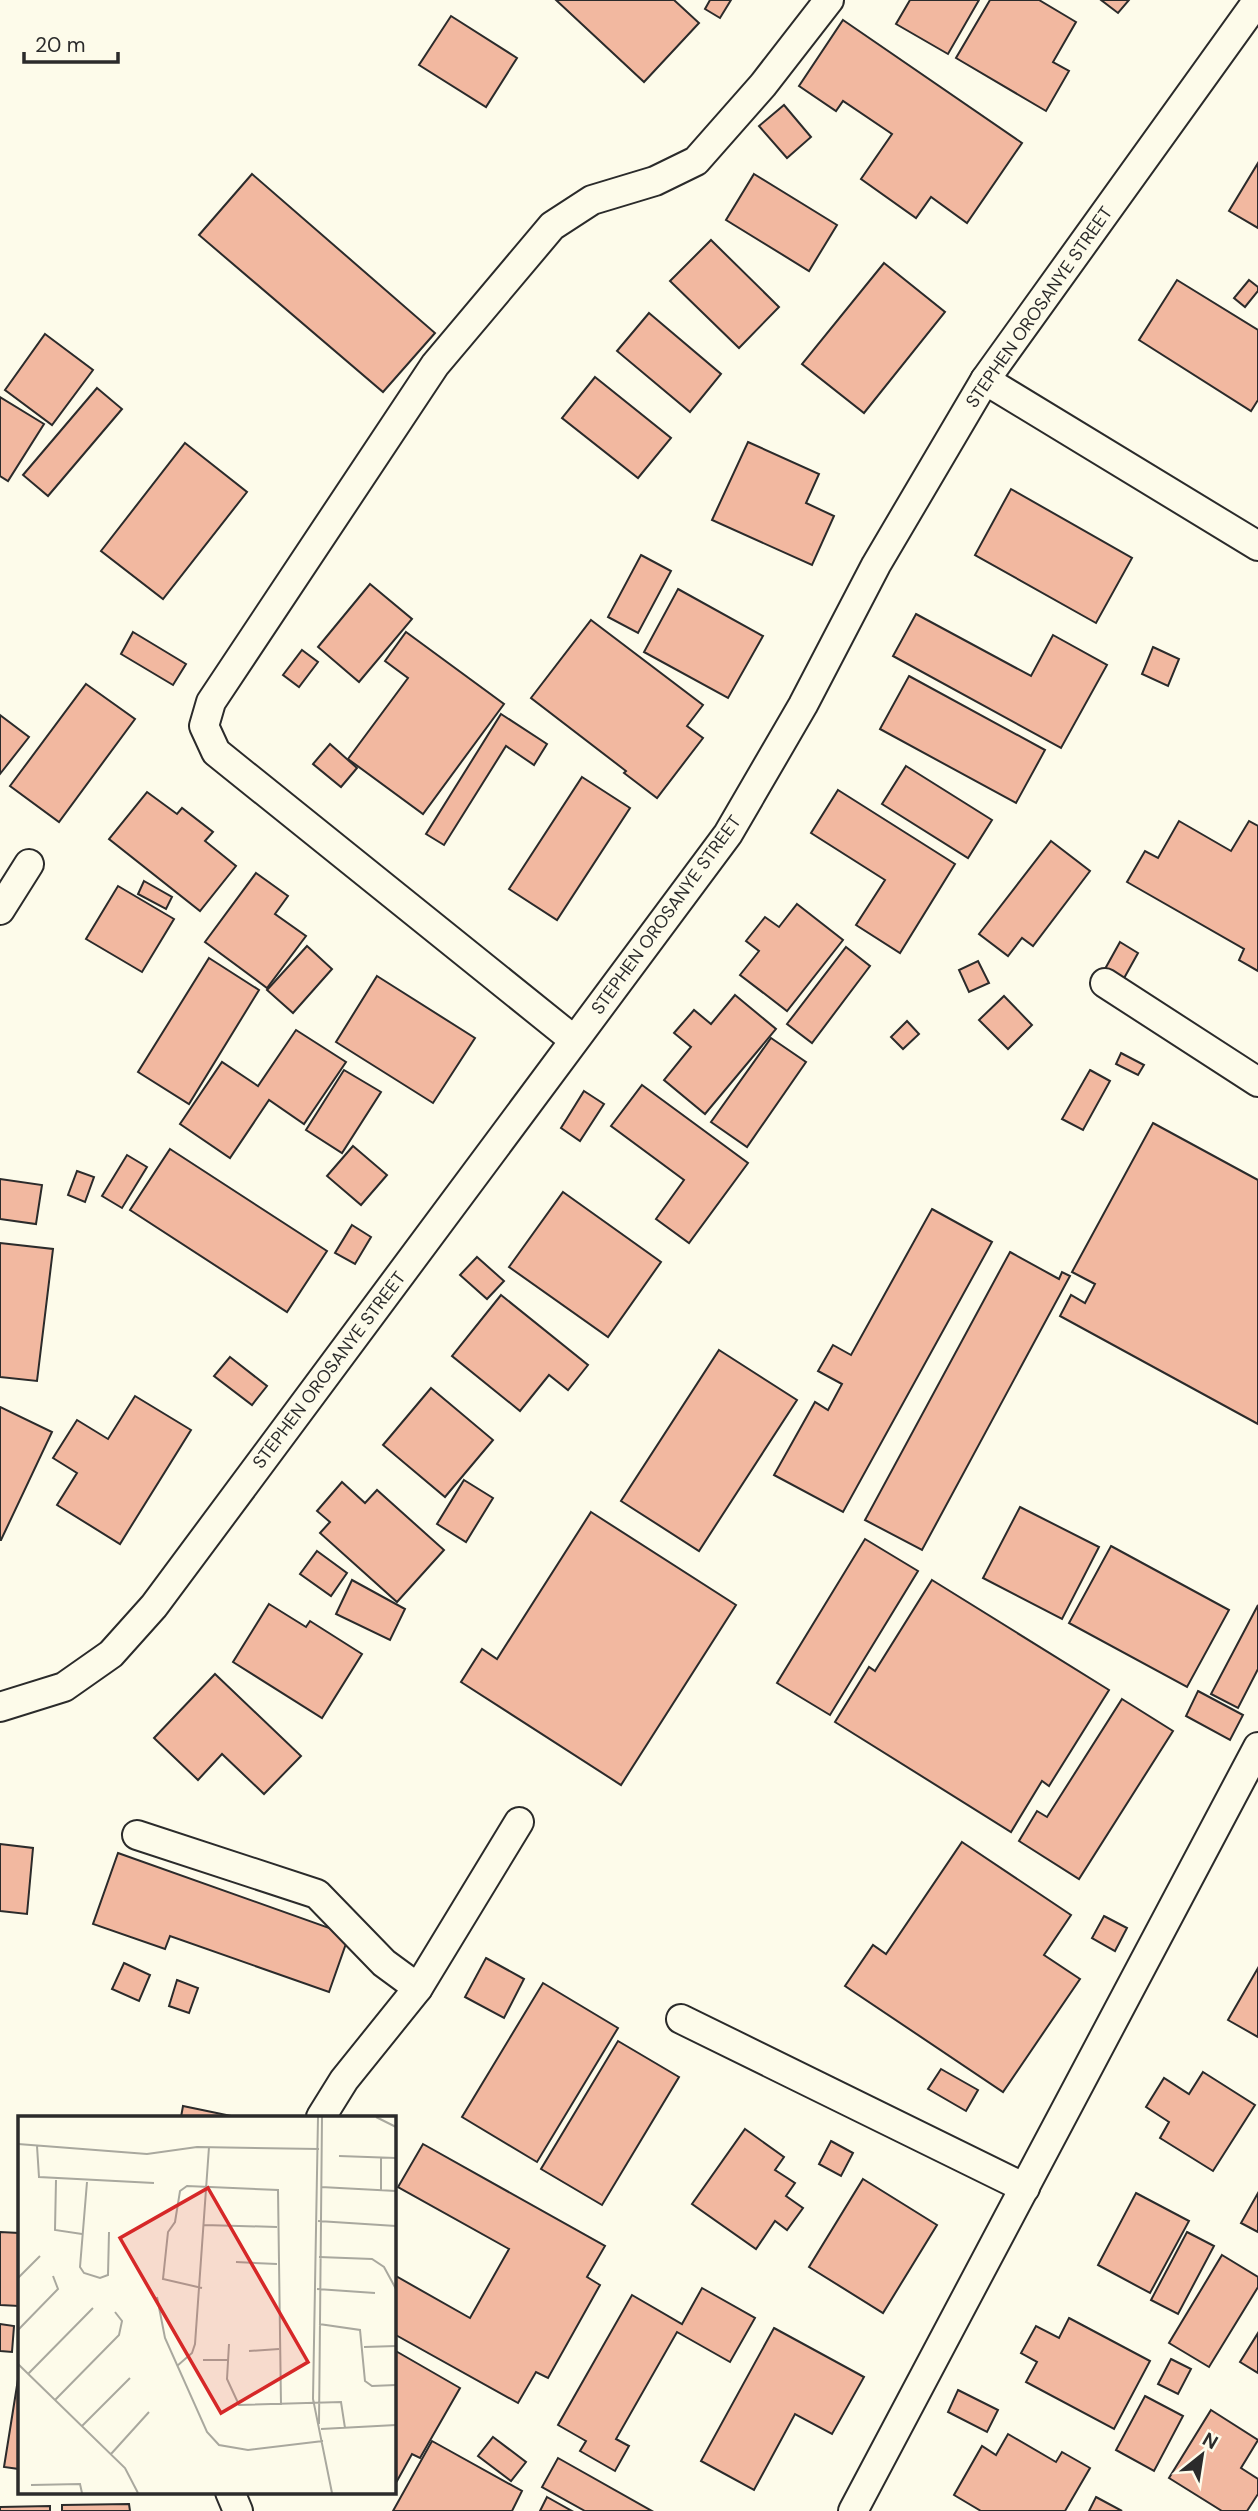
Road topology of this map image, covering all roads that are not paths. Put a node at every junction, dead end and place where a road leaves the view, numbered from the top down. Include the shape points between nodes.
1 (829, 0) edge
2 (1258, 0) edge
3 (985, 380) junction
4 (1258, 546) edge
5 (29, 864) dead end
6 (0, 910) edge
7 (1105, 983) dead end
8 (574, 1040) junction
9 (1258, 1082) edge
10 (0, 1707) edge
11 (1258, 1747) edge
12 (519, 1822) dead end
13 (137, 1836) dead end
14 (418, 1988) junction
15 (681, 2019) dead end
16 (322, 2116) edge
17 (1025, 2188) junction
18 (231, 2494) edge
19 (238, 2511) edge
20 (853, 2511) edge

1 - 8 street via 696,161 655,181 592,200 552,226 435,365 211,702 204,726 216,752
2 - 3 street, STEPHEN OROSANYE STREET
3 - 4 street
3 - 8 street, STEPHEN OROSANYE STREET via 876,565 803,705 728,834
5 - 6 street
7 - 9 street
8 - 10 street, STEPHEN OROSANYE STREET via 154,1606 111,1654 64,1686
11 - 17 street
12 - 14 street
13 - 14 street via 317,1894 384,1963
14 - 16 street via 344,2080
15 - 17 street
17 - 20 street
18 - 19 street

